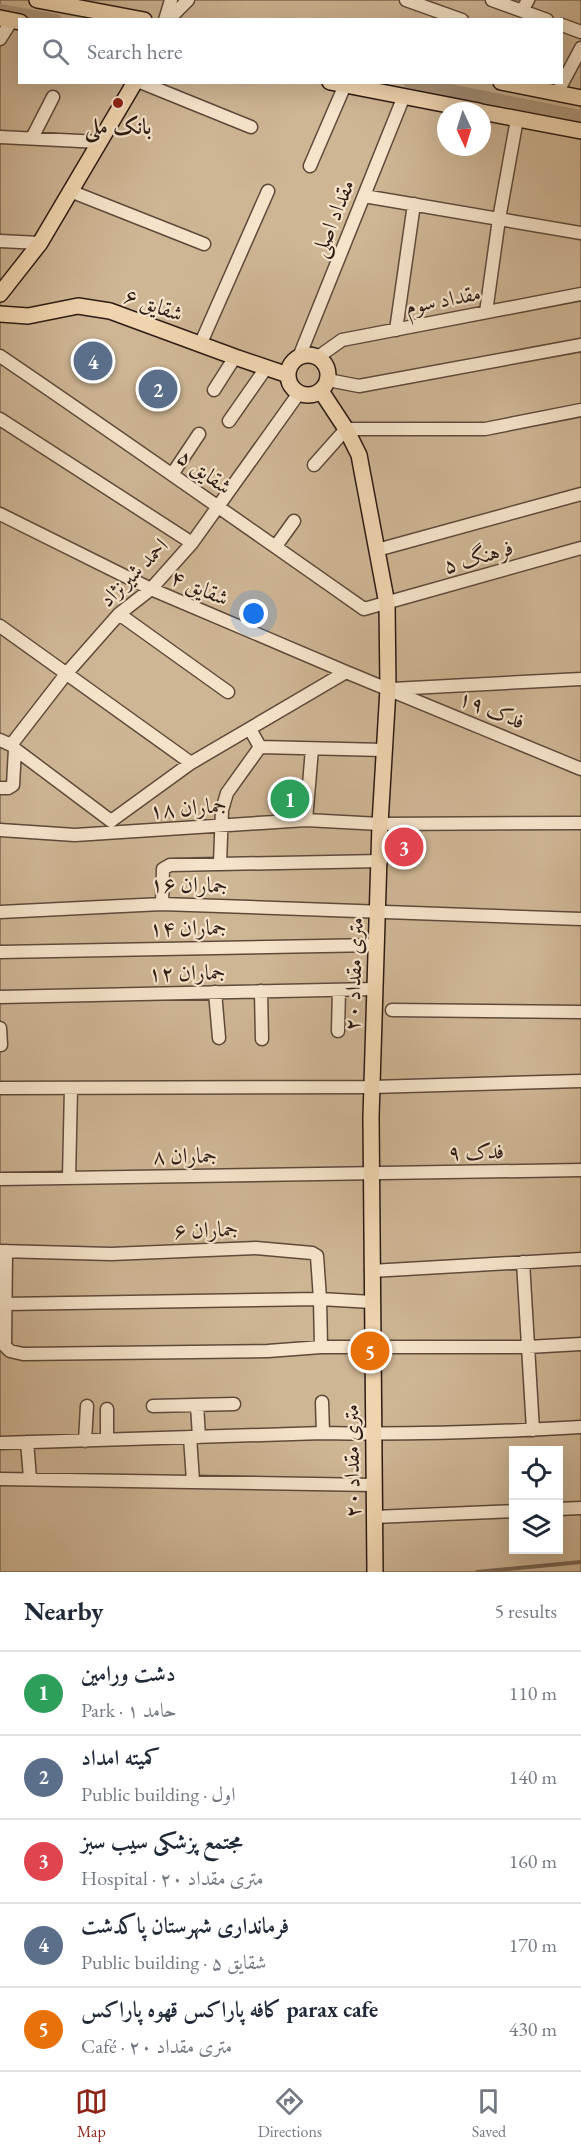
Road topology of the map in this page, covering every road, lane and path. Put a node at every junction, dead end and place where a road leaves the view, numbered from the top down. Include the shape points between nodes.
1 (37, 0) edge
2 (171, 0) edge
3 (188, 0) edge
4 (406, 0) edge
5 (492, 0) edge
6 (525, 5) edge
7 (133, 18) edge
8 (167, 18) edge
9 (169, 18) edge
10 (456, 18) edge
11 (544, 18) edge
12 (10, 20) edge
13 (563, 26) edge
14 (581, 32) edge
15 (0, 39) edge
16 (581, 48) edge
17 (563, 56) edge
18 (575, 60) junction
19 (563, 82) edge
20 (136, 84) edge
21 (142, 84) edge
22 (340, 84) edge
23 (511, 84) edge
24 (562, 84) edge
25 (345, 85) junction
26 (557, 93) junction
27 (404, 96) junction
28 (53, 97) dead end
29 (581, 98) edge
30 (437, 102) edge
31 (491, 113) edge
32 (517, 119) junction
33 (251, 127) dead end
34 (581, 131) edge
35 (0, 137) edge
36 (32, 138) junction
37 (99, 142) junction
38 (309, 166) dead end
39 (268, 190) dead end
40 (70, 191) junction
41 (364, 196) junction
42 (414, 204) junction
43 (499, 219) junction
44 (581, 233) edge
45 (0, 241) edge
46 (40, 243) junction
47 (204, 244) dead end
48 (0, 294) edge
49 (581, 294) edge
50 (486, 312) junction
51 (0, 314) edge
52 (396, 330) junction
53 (200, 345) junction
54 (581, 345) edge
55 (0, 356) edge
56 (235, 357) junction
57 (299, 357) junction
58 (318, 357) junction
59 (266, 369) junction
60 (288, 375) junction
61 (324, 385) junction
62 (214, 390) dead end
63 (299, 393) junction
64 (581, 410) edge
65 (0, 419) edge
66 (229, 421) dead end
67 (346, 429) junction
68 (199, 434) dead end
69 (314, 465) dead end
70 (173, 473) junction
71 (581, 494) edge
72 (217, 506) junction
73 (0, 514) edge
74 (294, 521) dead end
75 (192, 543) junction
76 (276, 546) junction
77 (581, 548) edge
78 (377, 550) junction
79 (151, 589) junction
80 (387, 604) junction
81 (119, 614) junction
82 (0, 626) edge
83 (346, 672) junction
84 (66, 674) junction
85 (581, 680) edge
86 (388, 689) junction
87 (228, 692) dead end
88 (250, 729) junction
89 (6, 744) edge
90 (260, 747) junction
91 (312, 749) junction
92 (384, 750) junction
93 (191, 763) junction
94 (581, 769) edge
95 (0, 788) edge
96 (306, 820) junction
97 (581, 823) edge
98 (221, 824) junction
99 (380, 824) junction
100 (112, 827) junction
101 (0, 831) edge
102 (381, 861) junction
103 (220, 863) junction
104 (162, 904) junction
105 (0, 912) edge
106 (378, 912) junction
107 (581, 919) edge
108 (376, 945) junction
109 (0, 952) edge
110 (375, 989) junction
111 (339, 990) junction
112 (261, 991) junction
113 (215, 992) junction
114 (0, 997) edge
115 (392, 1010) dead end
116 (581, 1012) edge
117 (0, 1028) edge
118 (338, 1031) dead end
119 (219, 1038) dead end
120 (262, 1038) dead end
121 (1, 1045) edge
122 (581, 1081) edge
123 (372, 1087) junction
124 (0, 1088) edge
125 (71, 1088) junction
126 (581, 1170) edge
127 (371, 1173) junction
128 (69, 1178) junction
129 (0, 1179) edge
130 (3, 1251) edge
131 (581, 1259) edge
132 (524, 1262) junction
133 (371, 1271) junction
134 (3, 1286) edge
135 (320, 1299) junction
136 (372, 1302) junction
137 (5, 1304) junction
138 (581, 1344) edge
139 (321, 1347) junction
140 (372, 1347) junction
141 (528, 1347) junction
142 (322, 1402) dead end
143 (234, 1404) dead end
144 (197, 1405) junction
145 (87, 1406) dead end
146 (153, 1406) dead end
147 (107, 1409) dead end
148 (581, 1427) edge
149 (533, 1430) junction
150 (324, 1433) junction
151 (374, 1434) junction
152 (194, 1437) junction
153 (107, 1440) junction
154 (85, 1441) junction
155 (27, 1442) junction
156 (0, 1443) edge
157 (30, 1478) junction
158 (0, 1479) edge
159 (193, 1481) junction
160 (373, 1485) junction
161 (581, 1508) edge
162 (563, 1509) edge
163 (509, 1511) edge
164 (374, 1517) junction
165 (375, 1570) edge

1 - 7 main road
2 - 8 street
3 - 9 street
4 - 10 street
5 - 6 street
6 - 11 street
12 - 15 street
13 - 14 street
16 - 18 street
17 - 18 street
18 - 19 street
20 - 37 main road
21 - 33 street
22 - 25 main road
23 - 26 main road
24 - 26 street
25 - 27 main road
25 - 38 street
26 - 29 main road
27 - 30 main road
27 - 41 street, مقداد اصلی
28 - 36 street
31 - 32 main road
32 - 34 main road
32 - 43 street
35 - 36 street
36 - 37 street
37 - 40 main road
39 - 53 street
40 - 46 main road
40 - 47 street
41 - 42 street
41 - 57 street, مقداد اصلی
42 - 43 street
42 - 52 street
43 - 44 street
43 - 50 street
45 - 46 street
46 - 48 main road
49 - 50 street, مقداد سوم
50 - 52 street, مقداد سوم
51 - 53 main road, شقایق ۶ via 28,316 78,306 110,311
52 - 58 street, مقداد سوم via 342,340
53 - 56 main road, شقایق ۶
54 - 61 street via 359,386
55 - 70 street, شقایق ۵
56 - 59 main road, شقایق ۶
56 - 62 street
57 - 58 main road
57 - 60 main road via 293,361
58 - 61 main road via 327,366
59 - 60 main road, شقایق ۶
59 - 66 street
60 - 63 main road
61 - 63 main road via 306,395
61 - 67 main road, ۲۰ متری مقداد
63 - 72 street, احمد شیرنژاد
64 - 67 street via 485,429
65 - 75 street
67 - 69 street
67 - 78 main road, ۲۰ متری مقداد via 359,455
68 - 70 street
70 - 72 street, شقایق ۵
71 - 78 street
72 - 75 street, احمد شیرنژاد
72 - 76 street, شقایق ۵
73 - 79 street, شقایق ۴
74 - 76 street
75 - 79 street, احمد شیرنژاد
76 - 80 street, شقایق ۵ via 364,609
77 - 80 street, فرهنگ ۵
78 - 80 main road, ۲۰ متری مقداد
79 - 81 street, احمد شیرنژاد
79 - 83 street, شقایق ۴
80 - 86 main road, ۲۰ متری مقداد
81 - 84 street, احمد شیرنژاد
81 - 87 street
82 - 84 street
83 - 86 street, شقایق ۴
83 - 88 street
84 - 89 street, احمد شیرنژاد
84 - 93 street
85 - 86 street
86 - 92 main road, ۲۰ متری مقداد
86 - 94 street, فدک ۱۹
88 - 90 street
88 - 93 street
89 - 95 street via 12,785
89 - 100 street
90 - 91 street
90 - 98 street via 227,793
91 - 92 street
91 - 96 street
92 - 99 main road, ۲۰ متری مقداد
93 - 100 street
96 - 98 street, جماران ۱۸
96 - 99 street, جماران ۱۸
97 - 99 street, جماران ۱۸
98 - 100 street, جماران ۱۸ via 181,830
98 - 103 street
99 - 102 main road, ۲۰ متری مقداد
100 - 101 street, جماران ۱۸ via 75,836
102 - 103 street
102 - 106 main road, ۲۰ متری مقداد
103 - 104 street via 165,866
104 - 105 street, جماران ۱۶
104 - 106 street, جماران ۱۶
106 - 107 street, جماران ۱۶
106 - 108 main road, ۲۰ متری مقداد
108 - 109 street, جماران ۱۴
108 - 110 main road, ۲۰ متری مقداد
110 - 111 street, جماران ۱۲
110 - 123 main road, ۲۰ متری مقداد
111 - 112 street, جماران ۱۲
111 - 118 street
112 - 113 street, جماران ۱۲
112 - 120 street
113 - 114 street, جماران ۱۲
113 - 119 street
115 - 116 street
117 - 121 street
122 - 123 street
123 - 125 street
123 - 127 main road, ۲۰ متری مقداد
124 - 125 street
125 - 128 street
126 - 127 street, فدک ۹
127 - 128 street, جماران ۸
127 - 133 main road, ۲۰ متری مقداد
128 - 129 street, جماران ۸
130 - 134 street
130 - 135 street, جماران ۶ via 111,1254 256,1248 312,1253 317,1256
131 - 132 street
132 - 133 street
132 - 141 street
133 - 136 main road, ۲۰ متری مقداد
134 - 137 street
135 - 136 street
135 - 137 street
135 - 139 street
136 - 140 main road, ۲۰ متری مقداد
137 - 139 street via 6,1350 23,1354
138 - 141 street
139 - 140 street
140 - 141 street
140 - 151 main road, ۲۰ متری مقداد
141 - 149 street
142 - 150 street
143 - 144 street
144 - 146 street
144 - 152 street
145 - 154 street
147 - 153 street
148 - 149 street
149 - 151 street
150 - 151 street
150 - 152 street
151 - 160 main road, ۲۰ متری مقداد
152 - 153 street
152 - 159 street
153 - 154 street
154 - 155 street
155 - 156 street
155 - 157 street
157 - 158 street
157 - 159 street
159 - 160 street
160 - 164 main road, ۲۰ متری مقداد
161 - 162 street
163 - 164 street
164 - 165 main road, ۲۰ متری مقداد

